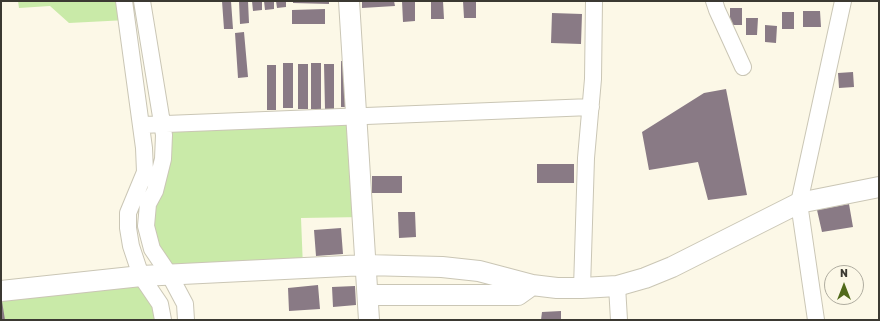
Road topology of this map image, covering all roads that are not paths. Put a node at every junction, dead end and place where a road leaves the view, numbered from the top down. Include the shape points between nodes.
1 (124, 1) edge
2 (142, 1) edge
3 (349, 1) edge
4 (594, 1) edge
5 (714, 1) edge
6 (843, 1) edge
7 (743, 67) dead end
8 (591, 107) junction
9 (356, 116) junction
10 (162, 124) junction
11 (141, 125) junction
12 (879, 187) edge
13 (799, 203) junction
14 (366, 265) junction
15 (169, 274) junction
16 (141, 276) junction
17 (532, 285) junction
18 (617, 286) junction
19 (582, 288) junction
20 (1, 291) edge
21 (368, 295) junction
22 (163, 320) edge
23 (186, 320) edge
24 (369, 320) edge
25 (619, 320) edge
26 (816, 320) edge

1 - 11 street
2 - 10 street
3 - 9 street
4 - 8 street
5 - 7 street
6 - 13 street
8 - 9 street
8 - 19 street via 586,158
9 - 10 street
9 - 14 street
10 - 11 street
10 - 15 street via 163,160 155,191 148,204 146,226 152,249
11 - 16 street via 145,172 128,213 131,246
12 - 13 street
13 - 18 street via 672,267
13 - 26 street
14 - 15 street
14 - 17 street via 442,267 479,271
14 - 21 street
15 - 16 street
15 - 23 street via 184,304
16 - 20 street
16 - 22 street via 160,304
17 - 19 street
17 - 21 street via 518,295
18 - 19 street
18 - 25 street
21 - 24 street

